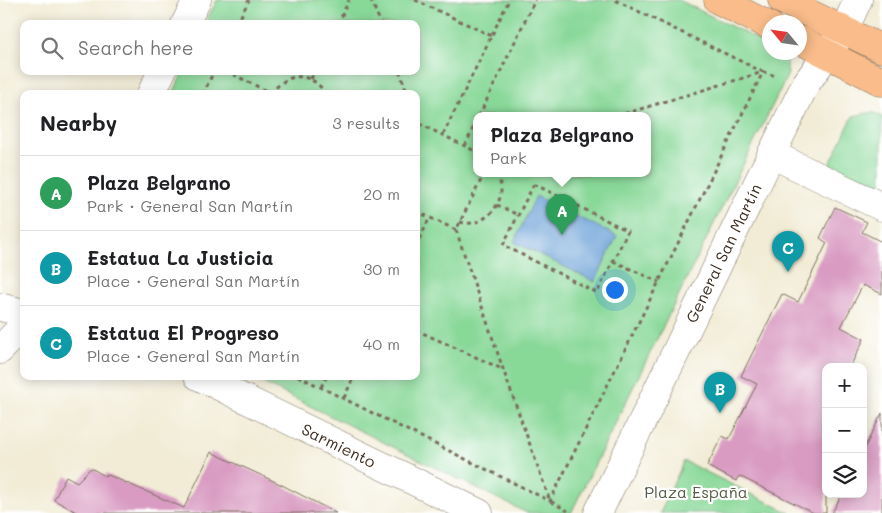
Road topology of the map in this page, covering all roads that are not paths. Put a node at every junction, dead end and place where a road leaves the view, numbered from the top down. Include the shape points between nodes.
1 (197, 0) edge
2 (718, 0) edge
3 (782, 0) edge
4 (858, 0) edge
5 (187, 20) edge
6 (762, 22) edge
7 (844, 30) junction
8 (807, 44) edge
9 (882, 49) edge
10 (827, 54) junction
11 (160, 75) edge
12 (882, 82) edge
13 (153, 90) edge
14 (771, 154) junction
15 (882, 207) edge
16 (0, 307) edge
17 (20, 312) edge
18 (20, 329) edge
19 (0, 350) edge
20 (206, 380) edge
21 (479, 513) edge
22 (598, 513) edge

1 - 5 street
2 - 6 main road
3 - 7 main road
4 - 7 street, General San Martín
7 - 9 main road
7 - 10 street, General San Martín
8 - 10 main road
10 - 12 main road
10 - 14 street, General San Martín via 805,85
11 - 13 street
14 - 15 street
14 - 22 street, General San Martín
16 - 17 street
18 - 19 street
20 - 21 street, Sarmiento

